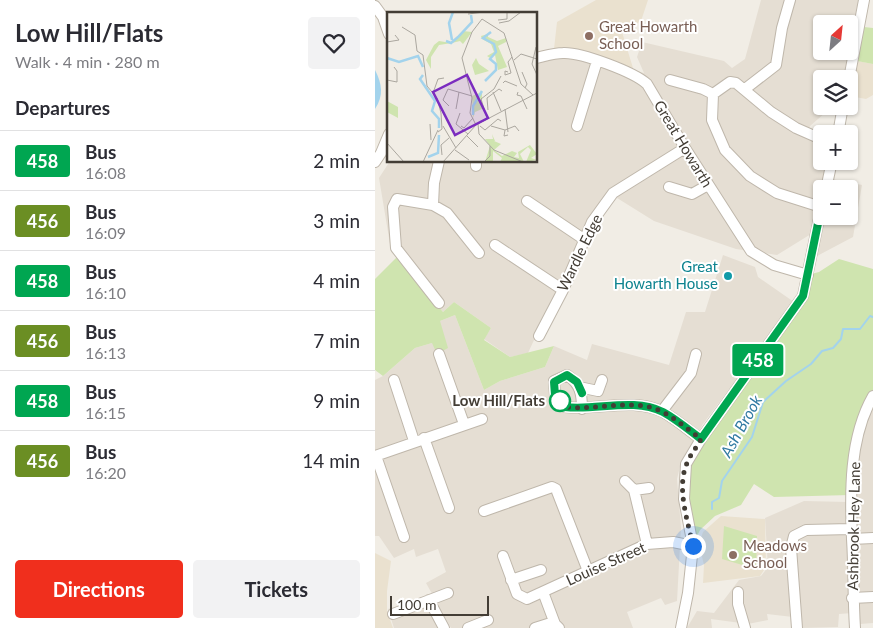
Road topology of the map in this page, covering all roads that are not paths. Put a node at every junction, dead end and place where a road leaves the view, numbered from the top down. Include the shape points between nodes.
1 (790, 0) edge
2 (864, 0) edge
3 (375, 6) edge
4 (858, 24) edge
5 (387, 28) edge
6 (537, 58) edge
7 (597, 61) junction
8 (670, 80) dead end
9 (745, 89) junction
10 (713, 94) junction
11 (577, 126) dead end
12 (813, 135) edge
13 (387, 139) edge
14 (685, 148) junction
15 (375, 162) edge
16 (439, 162) edge
17 (708, 185) junction
18 (669, 187) dead end
19 (527, 202) dead end
20 (433, 205) junction
21 (813, 205) edge
22 (818, 225) edge
23 (585, 240) junction
24 (495, 245) dead end
25 (479, 253) dead end
26 (808, 275) junction
27 (563, 290) junction
28 (439, 303) dead end
29 (539, 336) dead end
30 (439, 354) dead end
31 (696, 354) dead end
32 (394, 380) dead end
33 (602, 380) dead end
34 (579, 387) junction
35 (873, 396) edge
36 (582, 409) junction
37 (662, 411) junction
38 (482, 419) dead end
39 (464, 424) junction
40 (419, 439) junction
41 (701, 439) junction
42 (375, 456) edge
43 (625, 481) dead end
44 (649, 488) dead end
45 (633, 490) junction
46 (449, 508) dead end
47 (484, 511) dead end
48 (852, 534) junction
49 (404, 537) dead end
50 (873, 538) edge
51 (647, 544) junction
52 (693, 546) junction
53 (503, 556) dead end
54 (541, 570) dead end
55 (588, 571) junction
56 (511, 580) junction
57 (543, 592) junction
58 (738, 592) dead end
59 (448, 593) dead end
60 (873, 596) edge
61 (853, 598) junction
62 (429, 600) junction
63 (393, 614) dead end
64 (488, 620) dead end
65 (557, 625) edge
66 (682, 625) edge
67 (444, 628) edge
68 (468, 628) edge
69 (535, 628) edge
70 (745, 628) edge
71 (797, 628) edge
72 (855, 628) edge

1 - 9 street via 776,65
2 - 4 street
3 - 5 street
6 - 7 street, Great Howarth via 565,52
7 - 11 street
7 - 14 street, Great Howarth via 639,76
8 - 10 street via 703,88
9 - 10 street via 730,82
9 - 12 street via 771,112
10 - 21 street via 712,120 725,150 750,176 777,193
13 - 15 street
14 - 17 street, Great Howarth
14 - 23 street, Wardle Edge via 613,193 592,222
16 - 20 street
17 - 18 street via 691,194
17 - 26 street, Great Howarth via 751,251 774,264
19 - 23 street
20 - 25 street via 447,213
20 - 28 street via 397,199 393,207 394,240 398,252
22 - 26 street
23 - 27 street, Wardle Edge
24 - 27 street
26 - 41 street via 797,307
27 - 29 street, Wardle Edge
30 - 39 street
31 - 37 street via 691,373
32 - 40 street
33 - 34 street via 599,391
34 - 36 street
34 - 36 street via 567,375 554,382 555,395 565,407
35 - 48 street, Ashbrook Hey Lane via 855,451
36 - 37 street via 633,404
37 - 41 street
38 - 39 street
39 - 40 street
40 - 42 street
40 - 46 street
41 - 52 street via 686,464 683,483 683,499
42 - 49 street
43 - 45 street
44 - 45 street
45 - 51 street
47 - 55 street via 556,489
48 - 50 street
48 - 61 street, Ashbrook Hey Lane
48 - 71 street via 806,530 794,536 791,548
51 - 52 street, Louise Street via 673,542
51 - 55 street, Louise Street
52 - 66 street
53 - 56 street
54 - 56 street
55 - 57 street, Louise Street
56 - 57 street, Louise Street via 521,598 527,599
57 - 65 street
58 - 70 street
59 - 62 street
60 - 61 street
61 - 72 street, Ashbrook Hey Lane
62 - 63 street
62 - 67 street
64 - 68 street
65 - 69 street

